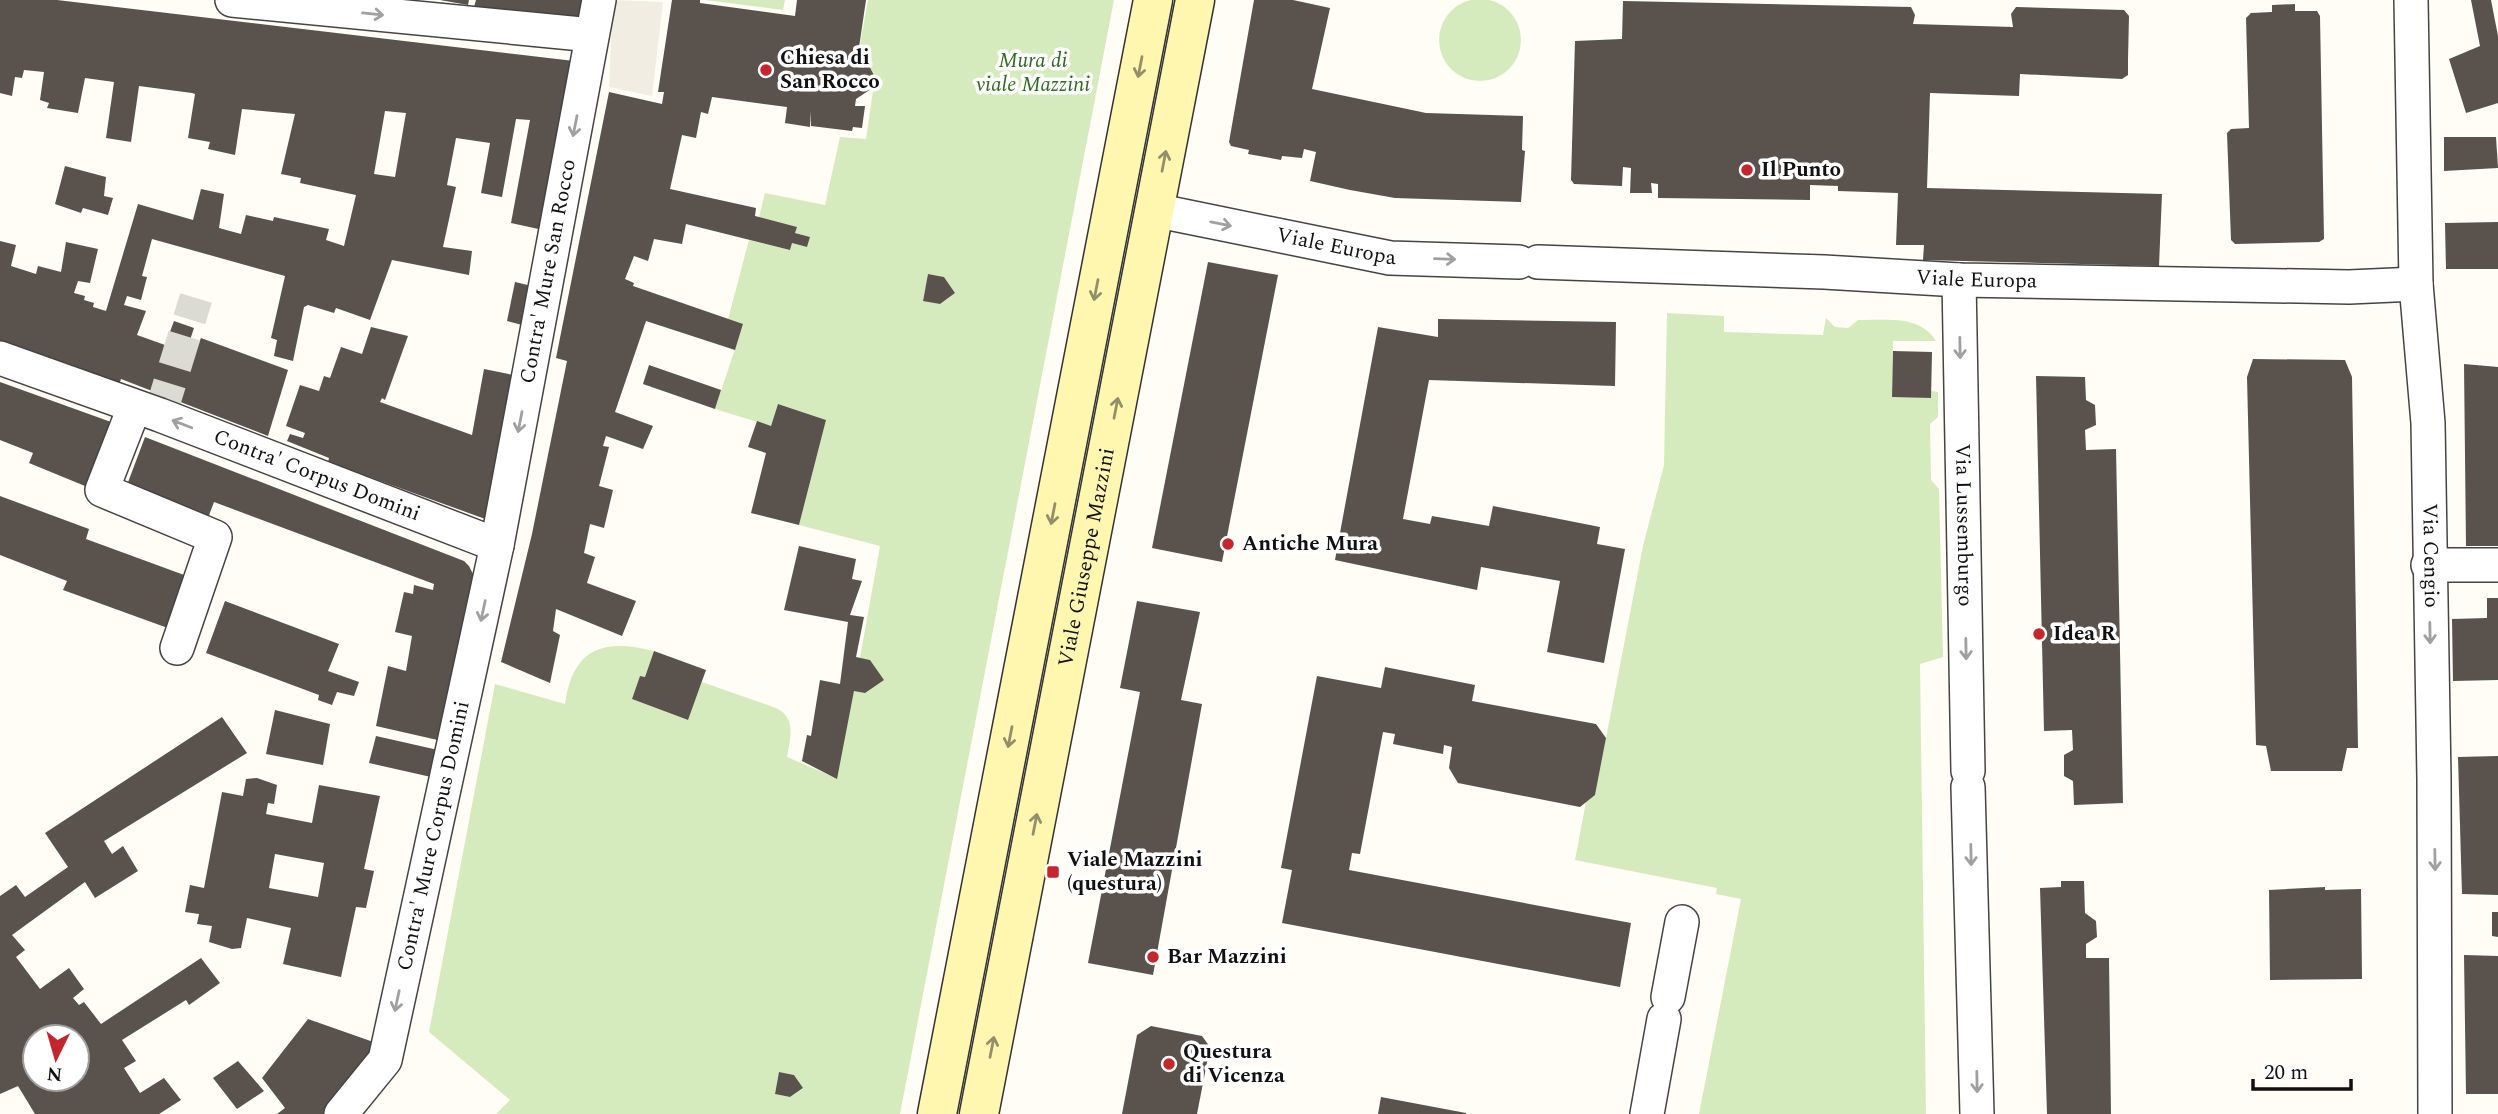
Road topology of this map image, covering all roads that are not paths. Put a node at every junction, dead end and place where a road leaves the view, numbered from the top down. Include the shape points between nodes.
1 (232, 0) edge
2 (599, 0) edge
3 (1153, 0) edge
4 (1195, 0) edge
5 (2411, 0) edge
6 (592, 35) junction
7 (1154, 210) junction
8 (1959, 280) junction
9 (2416, 284) junction
10 (0, 358) edge
11 (134, 408) junction
12 (497, 545) junction
13 (2428, 565) junction
14 (2498, 565) edge
15 (177, 649) dead end
16 (1682, 922) dead end
17 (341, 1114) edge
18 (937, 1114) edge
19 (979, 1114) edge
20 (1647, 1114) edge
21 (1977, 1114) edge
22 (2435, 1114) edge

1 -> 6 street
2 - 6 street, Contra' Mure San Rocco
3 -> 18 main road, Viale Giuseppe Mazzini
7 -> 4 main road, Viale Giuseppe Mazzini
5 - 9 street, Via Cengio
6 -> 12 street, Contra' Mure San Rocco via 597,70
7 -> 8 street, Viale Europa via 1390,258
19 -> 7 main road, Viale Giuseppe Mazzini
8 - 9 street, Viale Europa via 2349,287
8 -> 21 street, Via Lussemburgo
9 - 13 street, Via Cengio via 2427,423
10 - 11 street, Contra' Corpus Domini
12 -> 11 street, Contra' Corpus Domini
11 - 15 street via 102,490 215,537
12 -> 17 street, Contra' Mure Corpus Domini via 384,1060
13 - 14 street
13 -> 22 street, Via Cengio
16 - 20 street

